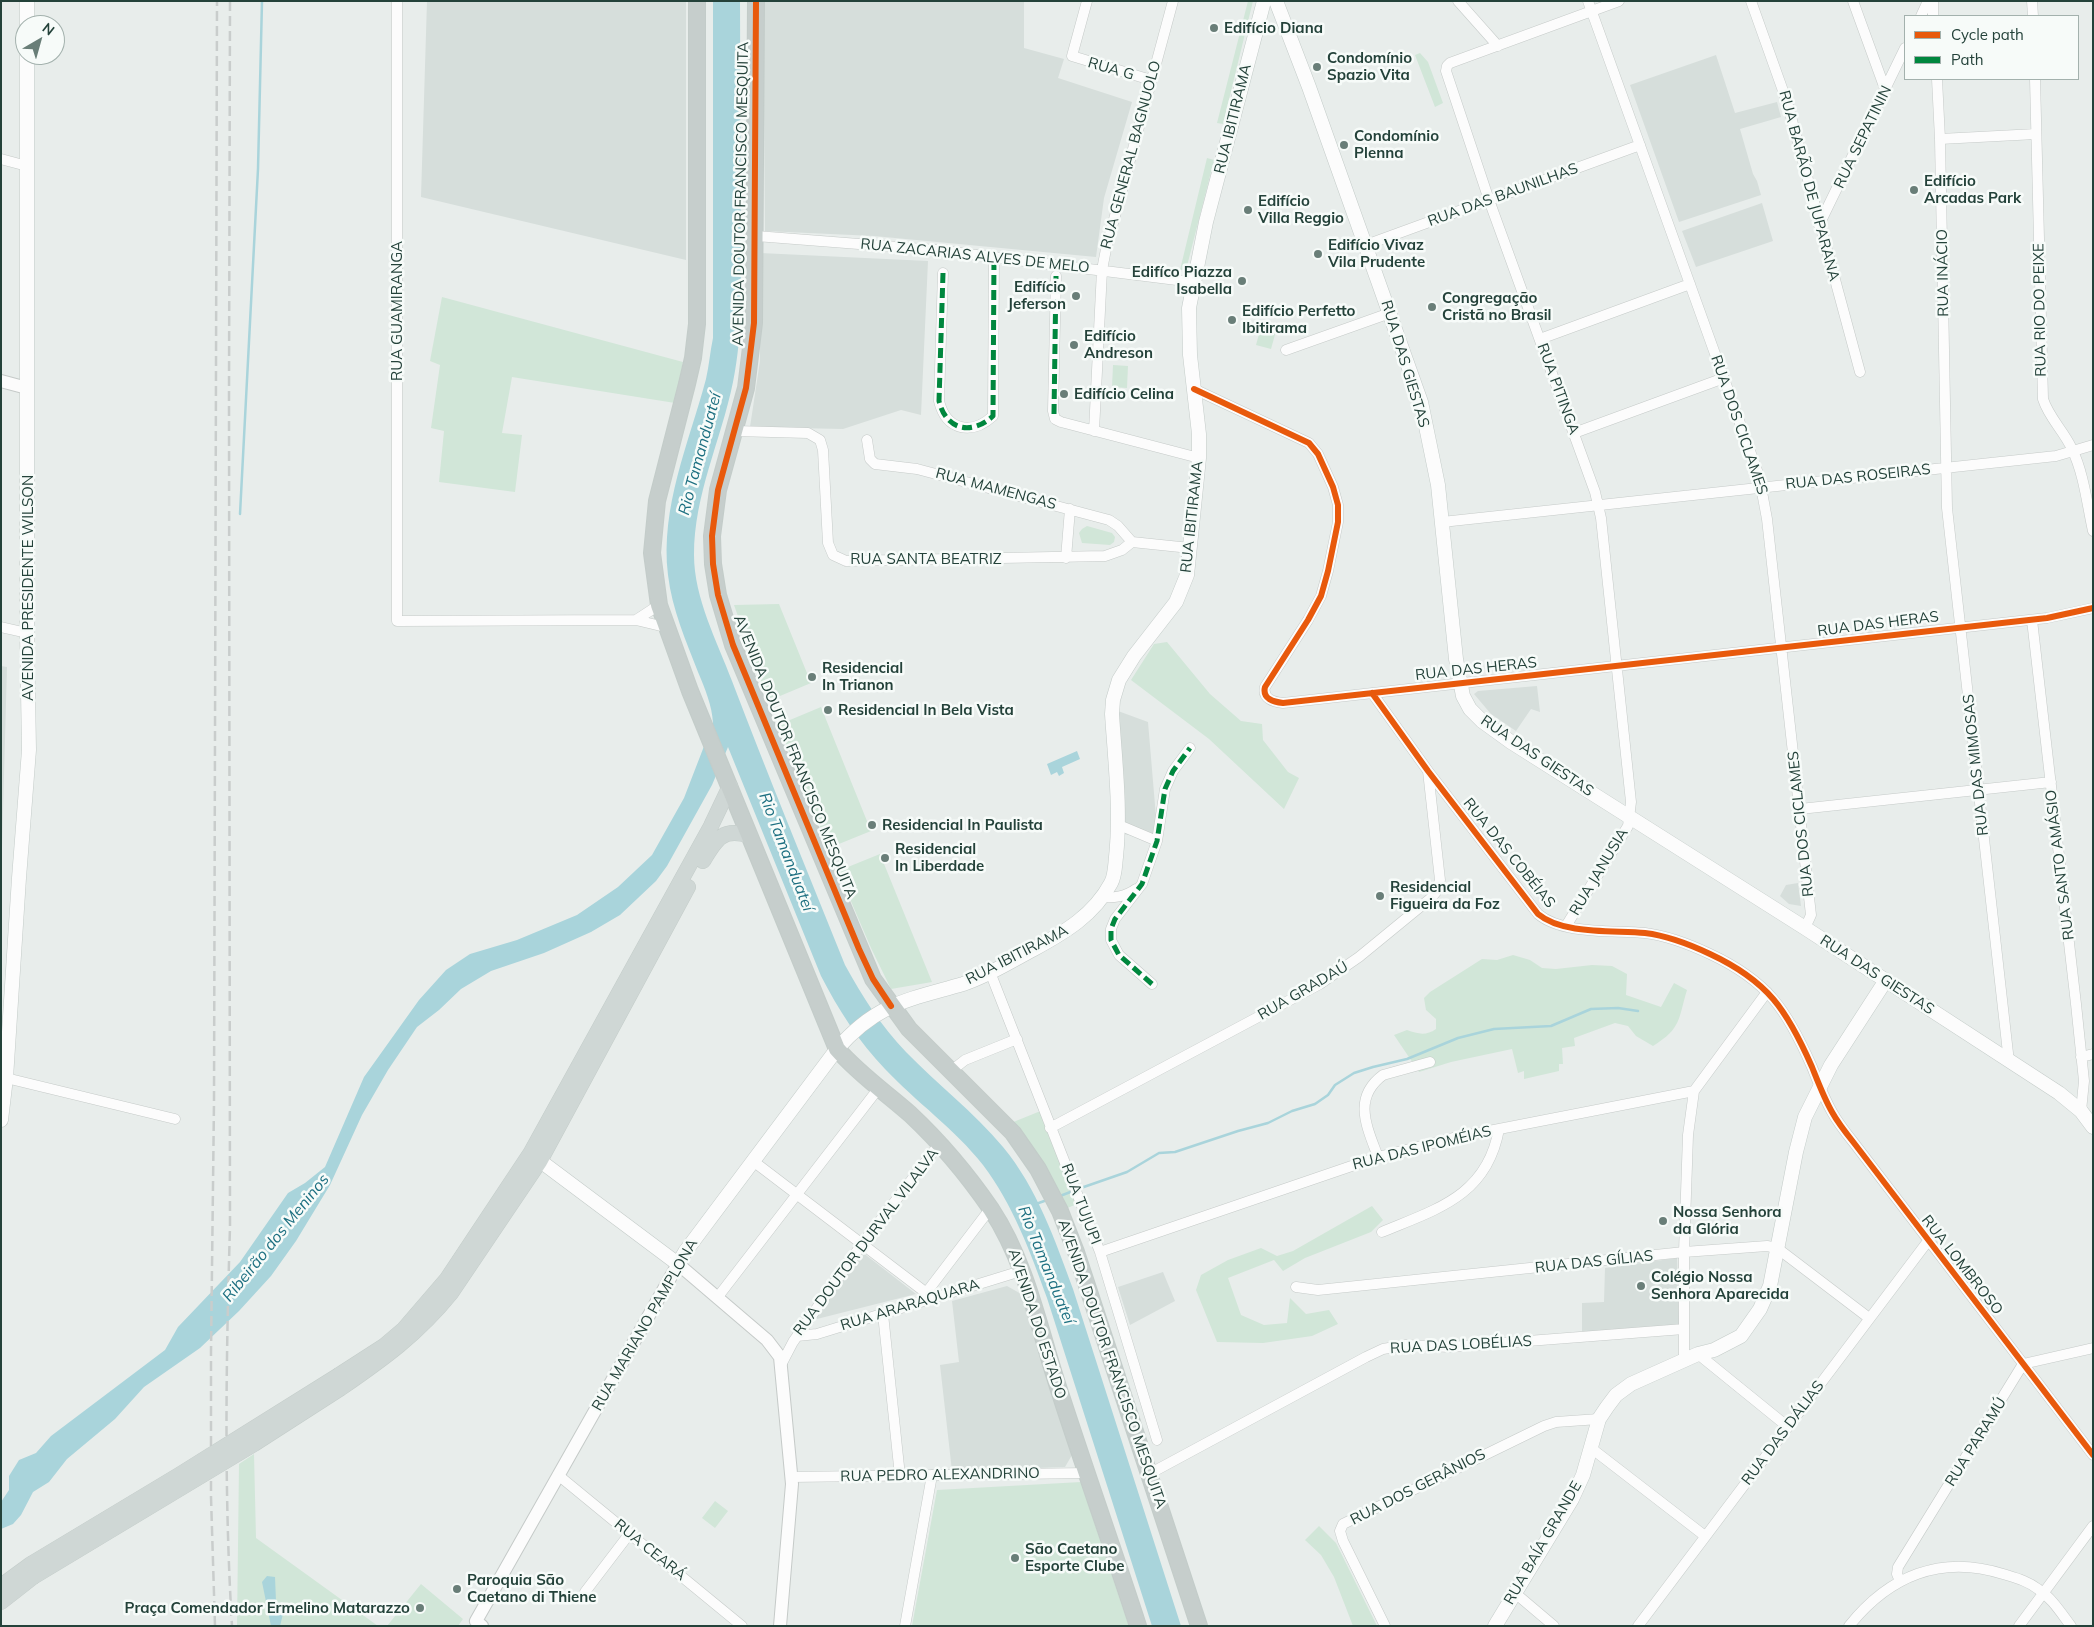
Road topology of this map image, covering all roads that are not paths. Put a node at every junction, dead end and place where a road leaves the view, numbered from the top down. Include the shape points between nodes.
1 (27, 1) edge
2 (397, 1) edge
3 (697, 1) edge
4 (756, 1) edge
5 (1087, 1) edge
6 (1173, 1) edge
7 (1264, 1) edge
8 (1276, 1) edge
9 (1458, 1) edge
10 (1588, 1) edge
11 (1619, 1) edge
12 (1751, 1) edge
13 (1853, 1) edge
14 (1928, 1) edge
15 (1933, 1) edge
16 (2032, 1) edge
17 (1592, 12) junction
18 (27, 15) edge
19 (1921, 15) edge
20 (1933, 15) edge
21 (2033, 15) edge
22 (1498, 46) junction
23 (1904, 50) edge
24 (27, 65) edge
25 (1151, 80) junction
26 (1936, 80) edge
27 (2035, 80) edge
28 (1885, 90) junction
29 (2036, 134) junction
30 (1940, 139) junction
31 (1640, 145) junction
32 (1, 158) edge
33 (27, 166) junction
34 (1489, 200) junction
35 (1819, 225) junction
36 (756, 236) junction
37 (1366, 245) junction
38 (994, 256) junction
39 (1102, 270) junction
40 (943, 273) dead end
41 (1056, 276) dead end
42 (1193, 282) junction
43 (1690, 284) junction
44 (1390, 313) junction
45 (1540, 339) junction
46 (1286, 350) dead end
47 (1860, 372) dead end
48 (1724, 378) junction
49 (1, 382) edge
50 (27, 388) junction
51 (1194, 389) junction
52 (1094, 430) junction
53 (735, 431) junction
54 (1574, 433) junction
55 (867, 440) dead end
56 (2093, 444) edge
57 (2073, 451) junction
58 (1199, 458) junction
59 (1948, 468) junction
60 (1762, 488) junction
61 (1598, 505) junction
62 (1070, 508) junction
63 (1442, 522) junction
64 (2093, 531) edge
65 (1132, 542) junction
66 (1190, 548) junction
67 (1066, 558) junction
68 (659, 605) junction
69 (2093, 608) edge
70 (636, 620) junction
71 (2032, 620) junction
72 (1, 626) edge
73 (665, 627) junction
74 (1960, 627) junction
75 (27, 633) junction
76 (1782, 649) junction
77 (1617, 667) junction
78 (1461, 684) junction
79 (1372, 693) junction
80 (1190, 748) dead end
81 (1428, 772) junction
82 (727, 779) junction
83 (2051, 782) junction
84 (1978, 789) junction
85 (1800, 808) junction
86 (1630, 817) junction
87 (1119, 825) junction
88 (750, 836) junction
89 (1157, 841) junction
90 (1142, 884) junction
91 (1102, 897) junction
92 (1566, 926) junction
93 (1805, 928) junction
94 (990, 972) junction
95 (1886, 980) junction
96 (1152, 984) dead end
97 (1768, 992) junction
98 (886, 1008) junction
99 (1017, 1039) junction
100 (842, 1044) junction
101 (2093, 1054) edge
102 (2081, 1056) junction
103 (1430, 1062) dead end
104 (2009, 1062) junction
105 (951, 1071) junction
106 (6, 1078) junction
107 (1819, 1085) junction
108 (878, 1089) junction
109 (1694, 1091) junction
110 (2081, 1111) junction
111 (175, 1119) dead end
112 (1, 1120) edge
113 (2093, 1127) edge
114 (1050, 1128) junction
115 (1499, 1129) junction
116 (940, 1143) junction
117 (535, 1157) junction
118 (1378, 1157) junction
119 (754, 1161) junction
120 (797, 1194) junction
121 (990, 1209) junction
122 (1382, 1232) dead end
123 (1928, 1241) junction
124 (862, 1244) junction
125 (1777, 1248) junction
126 (1100, 1252) junction
127 (1684, 1252) junction
128 (678, 1264) junction
129 (1022, 1271) junction
130 (1296, 1287) dead end
131 (929, 1295) junction
132 (717, 1298) junction
133 (883, 1314) junction
134 (1869, 1318) junction
135 (1684, 1330) junction
136 (795, 1339) junction
137 (774, 1347) junction
138 (2093, 1348) edge
139 (1698, 1354) junction
140 (1684, 1360) junction
141 (2023, 1364) junction
142 (781, 1365) junction
143 (1599, 1419) junction
144 (1788, 1427) junction
145 (1157, 1440) dead end
146 (1591, 1448) junction
147 (2093, 1455) edge
148 (1088, 1473) junction
149 (1149, 1474) junction
150 (558, 1475) junction
151 (932, 1475) junction
152 (900, 1476) junction
153 (791, 1477) junction
154 (2093, 1526) edge
155 (630, 1533) junction
156 (1705, 1536) junction
157 (32, 1570) junction
158 (1900, 1581) junction
159 (1, 1586) edge
160 (585, 1592) dead end
161 (1515, 1592) junction
162 (2044, 1593) junction
163 (1, 1602) edge
164 (477, 1624) edge
165 (742, 1626) edge
166 (780, 1626) edge
167 (905, 1626) edge
168 (1138, 1626) edge
169 (1199, 1626) edge
170 (1384, 1626) edge
171 (1495, 1626) edge
172 (1554, 1626) edge
173 (1638, 1626) edge
174 (1849, 1626) edge
175 (2019, 1626) edge
176 (2071, 1626) edge

1 - 18 main road
2 - 70 street, RUA GUAMIRANGA via 397,621
3 - 68 highway via 697,324 693,358 655,510 652,553
4 - 36 highway, AVENIDA DOUTOR FRANCISCO MESQUITA
5 - 25 street, RUA G via 1072,56
6 - 25 street, RUA GENERAL BAGNUOLO
7 - 42 main road, RUA IBITIRAMA
8 - 37 main road, RUA DAS GIESTAS
9 - 22 street
10 - 17 street, RUA DOS CICLAMES
11 - 17 street, RUA PITINGA
12 - 35 street, RUA BARÃO DE JUPARANA via 1787,102
13 - 28 street
14 - 19 street
15 - 20 street
16 - 21 street
17 - 22 street, RUA PITINGA
17 - 31 street, RUA DOS CICLAMES
22 - 34 street, RUA PITINGA via 1450,63 1446,71
23 - 28 street, RUA SEPATININ
24 - 33 main road, AVENIDA PRESIDENTE WILSON
25 - 39 street, RUA GENERAL BAGNUOLO
26 - 30 street, RUA INÁCIO
27 - 29 street, RUA RIO DO PEIXE
28 - 35 street, RUA SEPATININ
29 - 30 street
29 - 57 street, RUA RIO DO PEIXE via 2042,389 2046,410
30 - 59 street, RUA INÁCIO
31 - 34 street, RUA DAS BAUNILHAS
31 - 43 street, RUA DOS CICLAMES
32 - 33 street
33 - 50 main road, AVENIDA PRESIDENTE WILSON
34 - 37 street, RUA DAS BAUNILHAS
34 - 45 street, RUA PITINGA
35 - 47 street, RUA BARÃO DE JUPARANA
36 - 38 street, RUA ZACARIAS ALVES DE MELO via 882,244
36 - 53 highway, AVENIDA DOUTOR FRANCISCO MESQUITA via 751,359
37 - 44 main road, RUA DAS GIESTAS
38 - 39 street, RUA ZACARIAS ALVES DE MELO
38 - 40 street via 993,416 974,426 959,428 950,424 939,401
39 - 42 street, RUA ZACARIAS ALVES DE MELO
39 - 52 street, RUA GENERAL BAGNUOLO
41 - 52 street via 1054,414 1058,421
42 - 51 main road, RUA IBITIRAMA via 1189,329
43 - 45 street
43 - 48 street, RUA DOS CICLAMES
44 - 46 street
44 - 63 main road, RUA DAS GIESTAS via 1421,402
45 - 54 street, RUA PITINGA
48 - 54 street
48 - 60 street, RUA DOS CICLAMES
49 - 50 street
50 - 75 main road, AVENIDA PRESIDENTE WILSON
51 - 58 main road, RUA IBITIRAMA
51 - 79 street, RUA DAS HERAS via 1309,444 1318,454 1336,496 1338,522 1321,596 1265,687 1267,698 1283,703
52 - 58 street
53 - 67 street, RUA SANTA BEATRIZ via 808,433 820,440 828,543 833,555 839,559
53 - 98 highway, AVENIDA DOUTOR FRANCISCO MESQUITA via 718,490 712,536 713,564 725,620
54 - 61 street, RUA PITINGA
55 - 62 street, RUA MAMENGAS via 870,458 875,464 917,469
56 - 57 street, RUA DAS ROSEIRAS
57 - 59 street, RUA DAS ROSEIRAS via 2056,456
57 - 64 street, RUA RIO DO PEIXE
58 - 66 main road, RUA IBITIRAMA
59 - 60 street, RUA DAS ROSEIRAS
59 - 74 street, RUA DAS MIMOSAS via 1947,508
60 - 61 street, RUA DAS ROSEIRAS
60 - 76 street, RUA DOS CICLAMES
61 - 63 street, RUA DAS ROSEIRAS
61 - 77 street, RUA PITINGA
62 - 65 street, RUA MAMENGAS via 1114,523
62 - 67 street
63 - 78 main road, RUA DAS GIESTAS
65 - 66 street
65 - 67 street, RUA SANTA BEATRIZ via 1105,556
66 - 87 main road, RUA IBITIRAMA via 1181,592 1134,656 1113,700
68 - 70 street
68 - 73 highway
69 - 71 street, RUA DAS HERAS
70 - 73 street
71 - 74 street, RUA DAS HERAS
71 - 83 street, RUA SANTO AMÁSIO
72 - 75 street
73 - 82 highway
74 - 76 street, RUA DAS HERAS
74 - 84 street, RUA DAS MIMOSAS
75 - 106 main road, AVENIDA PRESIDENTE WILSON via 29,750
76 - 77 street, RUA DAS HERAS
76 - 85 street, RUA DOS CICLAMES
77 - 78 street, RUA DAS HERAS
77 - 86 street, RUA PITINGA
78 - 79 street, RUA DAS HERAS
78 - 86 main road, RUA DAS GIESTAS via 1470,709 1493,730
79 - 81 street, RUA DAS COBÉIAS
80 - 89 street via 1173,771 1166,788
81 - 92 street, RUA DAS COBÉIAS via 1538,914 1544,920
81 - 114 street, RUA GRADAÚ via 1440,880 1431,898 1359,957 1320,984
82 - 88 highway
82 - 117 main road via 715,818
83 - 84 street
83 - 102 street, RUA SANTO AMÁSIO
84 - 85 street
84 - 104 street, RUA DAS MIMOSAS
85 - 93 street, RUA DOS CICLAMES via 1810,915
86 - 92 street, RUA JANUSIA via 1620,840
86 - 93 main road, RUA DAS GIESTAS
87 - 89 street
87 - 91 main road, RUA IBITIRAMA via 1112,882
88 - 100 highway
88 - 117 main road via 724,834 713,844
89 - 90 street
90 - 91 street via 1115,898
90 - 96 street via 1115,919 1110,936 1120,955
91 - 94 main road, RUA IBITIRAMA via 1068,930
92 - 97 street, RUA DAS COBÉIAS via 1668,937 1730,963
93 - 95 main road, RUA DAS GIESTAS
94 - 98 main road, RUA IBITIRAMA
94 - 99 street, RUA TUJUPI
95 - 104 main road, RUA DAS GIESTAS
95 - 107 main road, RUA BAÍA GRANDE
97 - 107 street, RUA DAS COBÉIAS via 1794,1028
97 - 109 street
98 - 100 main road, RUA MARIANO PAMPLONA via 860,1026
98 - 105 highway, AVENIDA DOUTOR FRANCISCO MESQUITA
99 - 105 street via 965,1060
99 - 114 street, RUA TUJUPI
100 - 108 highway, AVENIDA DO ESTADO
100 - 119 main road, RUA MARIANO PAMPLONA
101 - 102 street
102 - 110 street, RUA SANTO AMÁSIO
103 - 118 street via 1383,1075 1368,1093 1363,1112
104 - 110 main road, RUA DAS GIESTAS via 2059,1093
105 - 149 highway, AVENIDA DOUTOR FRANCISCO MESQUITA via 1013,1132 1038,1169 1060,1211
106 - 111 street
106 - 112 main road, AVENIDA PRESIDENTE WILSON
107 - 123 street, RUA LOMBROSO via 1832,1112
107 - 125 main road, RUA BAÍA GRANDE via 1804,1117
108 - 116 highway, AVENIDA DO ESTADO
108 - 120 street
109 - 115 street, RUA DAS IPOMÉIAS
109 - 127 street via 1688,1135
110 - 113 main road, RUA DAS GIESTAS
114 - 126 street, RUA TUJUPI
115 - 118 street, RUA DAS IPOMÉIAS
115 - 122 street via 1488,1163 1467,1191
116 - 121 highway, AVENIDA DO ESTADO
116 - 124 street, RUA DOUTOR DURVAL VILALVA
117 - 128 main road
117 - 157 main road, bridge via 451,1293 404,1342 340,1381 254,1444
118 - 126 street, RUA DAS IPOMÉIAS
119 - 120 street
119 - 128 main road, RUA MARIANO PAMPLONA
120 - 124 street
120 - 132 street
121 - 129 highway, AVENIDA DO ESTADO via 1010,1241
121 - 131 street
123 - 134 street, RUA DAS DÁLIAS
123 - 141 street, RUA LOMBROSO
124 - 131 street
124 - 136 street, RUA DOUTOR DURVAL VILALVA
125 - 127 street, RUA DAS GÍLIAS
125 - 134 street
125 - 139 main road, RUA BAÍA GRANDE via 1770,1286 1750,1326 1741,1336
126 - 145 street, RUA TUJUPI
127 - 130 street, RUA DAS GÍLIAS via 1318,1290
127 - 135 street
128 - 132 street
128 - 150 street, RUA MARIANO PAMPLONA
129 - 131 street, RUA ARARAQUARA
129 - 148 highway, AVENIDA DO ESTADO
131 - 133 street, RUA ARARAQUARA
132 - 137 street
133 - 136 street, RUA ARARAQUARA
133 - 152 street
134 - 144 street, RUA DAS DÁLIAS
135 - 140 street
135 - 149 street, RUA DAS LOBÉLIAS via 1459,1346 1394,1346
136 - 137 street, RUA DOUTOR DURVAL VILALVA
136 - 142 street, RUA DOUTOR DURVAL VILALVA
137 - 142 street
138 - 141 street
139 - 140 main road, RUA BAÍA GRANDE
139 - 144 street
140 - 143 main road, RUA BAÍA GRANDE via 1631,1384 1616,1395
141 - 147 street, RUA LOMBROSO
141 - 158 street, RUA PARAMÚ via 1898,1567
142 - 153 street
143 - 146 main road, RUA BAÍA GRANDE
143 - 170 street, RUA DOS GERÂNIOS via 1544,1426 1343,1524 1340,1531 1343,1541
144 - 156 street, RUA DAS DÁLIAS
146 - 156 street
146 - 161 main road, RUA BAÍA GRANDE via 1572,1499
148 - 151 street, RUA PEDRO ALEXANDRINO
148 - 168 highway, AVENIDA DO ESTADO
149 - 169 highway, AVENIDA DOUTOR FRANCISCO MESQUITA
150 - 155 street, RUA CEARÁ
150 - 164 street, RUA MARIANO PAMPLONA
151 - 152 street, RUA PEDRO ALEXANDRINO
151 - 167 street
152 - 153 street, RUA PEDRO ALEXANDRINO
153 - 166 street via 792,1502
154 - 162 street
155 - 160 street
155 - 165 street, RUA CEARÁ
156 - 173 street, RUA DAS DÁLIAS
157 - 159 main road
157 - 163 main road
158 - 162 street via 1933,1569 1974,1567 2026,1581
158 - 174 street via 1876,1596
161 - 171 main road, RUA BAÍA GRANDE
161 - 172 street
162 - 175 street
162 - 176 street

